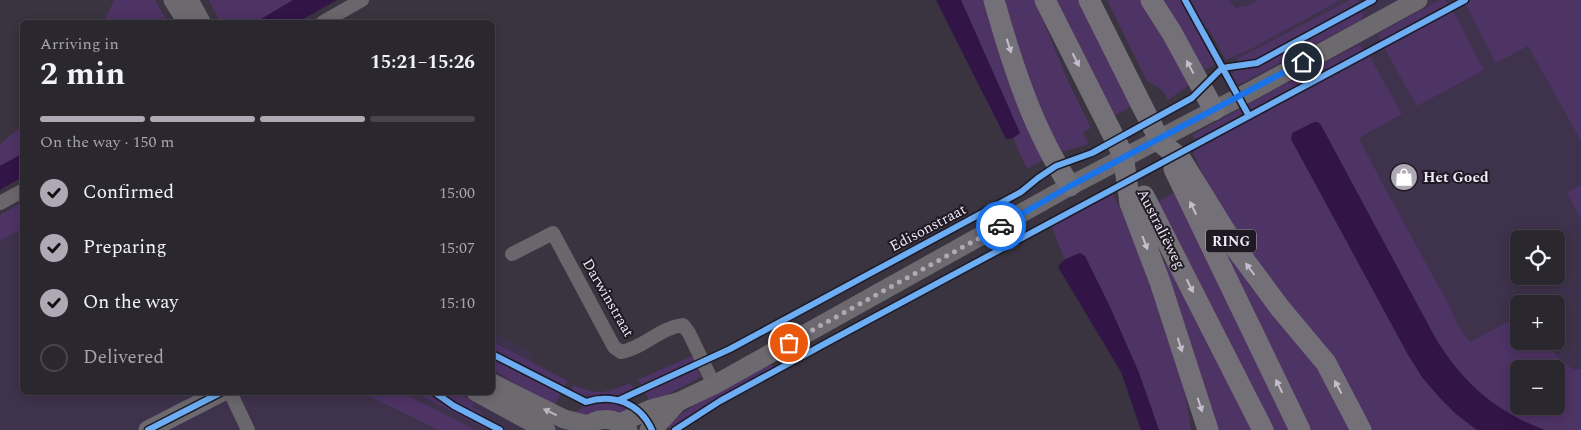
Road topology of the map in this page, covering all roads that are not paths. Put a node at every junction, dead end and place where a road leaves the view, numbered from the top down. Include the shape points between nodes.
1 (173, 0) edge
2 (189, 0) edge
3 (362, 0) edge
4 (994, 0) edge
5 (1046, 0) edge
6 (1089, 0) edge
7 (1151, 0) edge
8 (1418, 0) edge
9 (186, 20) edge
10 (201, 20) edge
11 (327, 20) edge
12 (1214, 110) junction
13 (1184, 174) junction
14 (1070, 186) junction
15 (20, 192) edge
16 (1137, 200) junction
17 (0, 203) edge
18 (512, 254) dead end
19 (495, 384) edge
20 (714, 385) junction
21 (216, 395) edge
22 (231, 395) edge
23 (482, 395) edge
24 (678, 402) junction
25 (585, 427) edge
26 (624, 427) edge
27 (148, 430) edge
28 (248, 430) edge
29 (546, 430) edge
30 (649, 430) edge
31 (1208, 430) edge
32 (1263, 430) edge
33 (1300, 430) edge
34 (1361, 430) edge

1 - 9 street
2 - 10 street
3 - 11 street
4 -> 14 main road via 1028,106 1056,166
5 -> 16 main road, bridge via 1123,155
6 - 13 main road, bridge via 1161,143
12 -> 7 main road
8 - 12 street
12 - 14 street
33 -> 13 main road
34 -> 13 main road, RING via 1326,363 1280,308
14 - 20 street
15 - 17 street
16 -> 31 main road
16 -> 32 main road, Australiëweg
18 - 20 street, Darwinstraat via 553,233 614,347 621,352 632,350 671,326 683,325 690,333
25 -> 19 street
20 - 24 street
21 - 27 street
22 - 28 street
23 - 29 street
24 - 26 street via 651,409
24 - 30 street
25 - 26 street via 604,419

